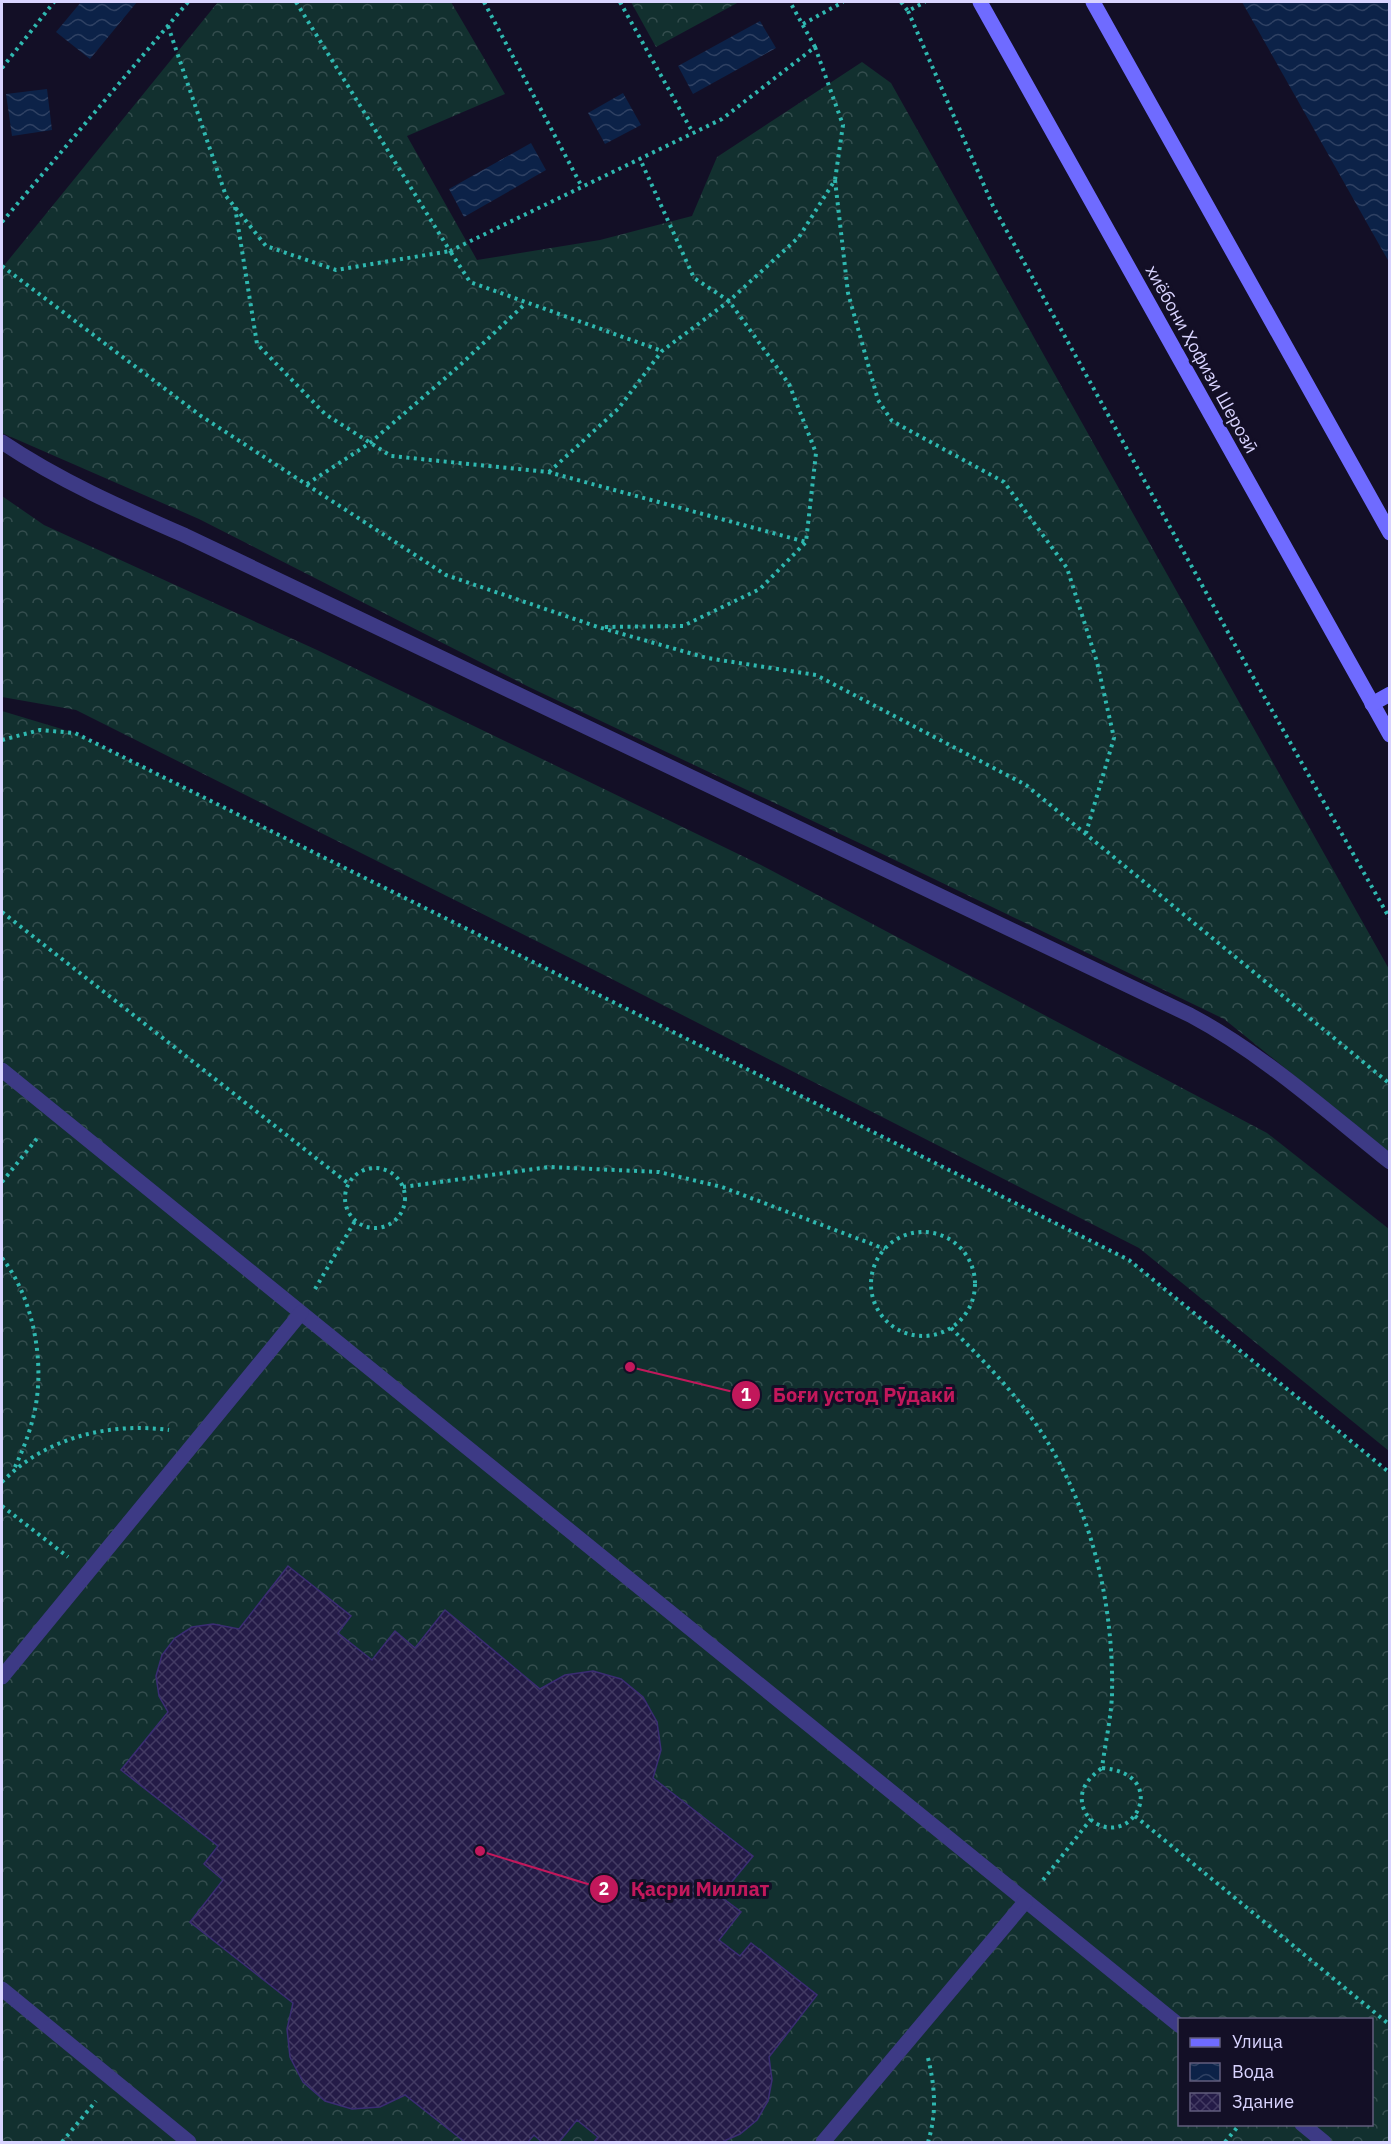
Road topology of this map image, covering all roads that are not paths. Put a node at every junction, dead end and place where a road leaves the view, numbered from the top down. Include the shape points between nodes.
1 (980, 2) edge
2 (1093, 2) edge
3 (2, 442) edge
4 (1389, 532) edge
5 (1389, 694) edge
6 (1372, 704) junction
7 (1389, 735) edge
8 (2, 1070) edge
9 (1389, 1162) edge
10 (301, 1313) junction
11 (2, 1677) edge
12 (1025, 1902) junction
13 (2, 1989) edge
14 (1178, 2025) edge
15 (1304, 2126) edge
16 (189, 2142) edge
17 (823, 2142) edge
18 (1324, 2142) edge

1 - 6 main road, хиёбони Ҳофизи Шерозӣ
2 - 4 main road
3 - 9 lane via 82,490 186,536 1217,1029
5 - 6 main road
6 - 7 main road, хиёбони Ҳофизи Шерозӣ
8 - 10 lane
10 - 11 lane
10 - 12 lane
12 - 14 lane
12 - 17 lane
13 - 16 lane
15 - 18 lane

